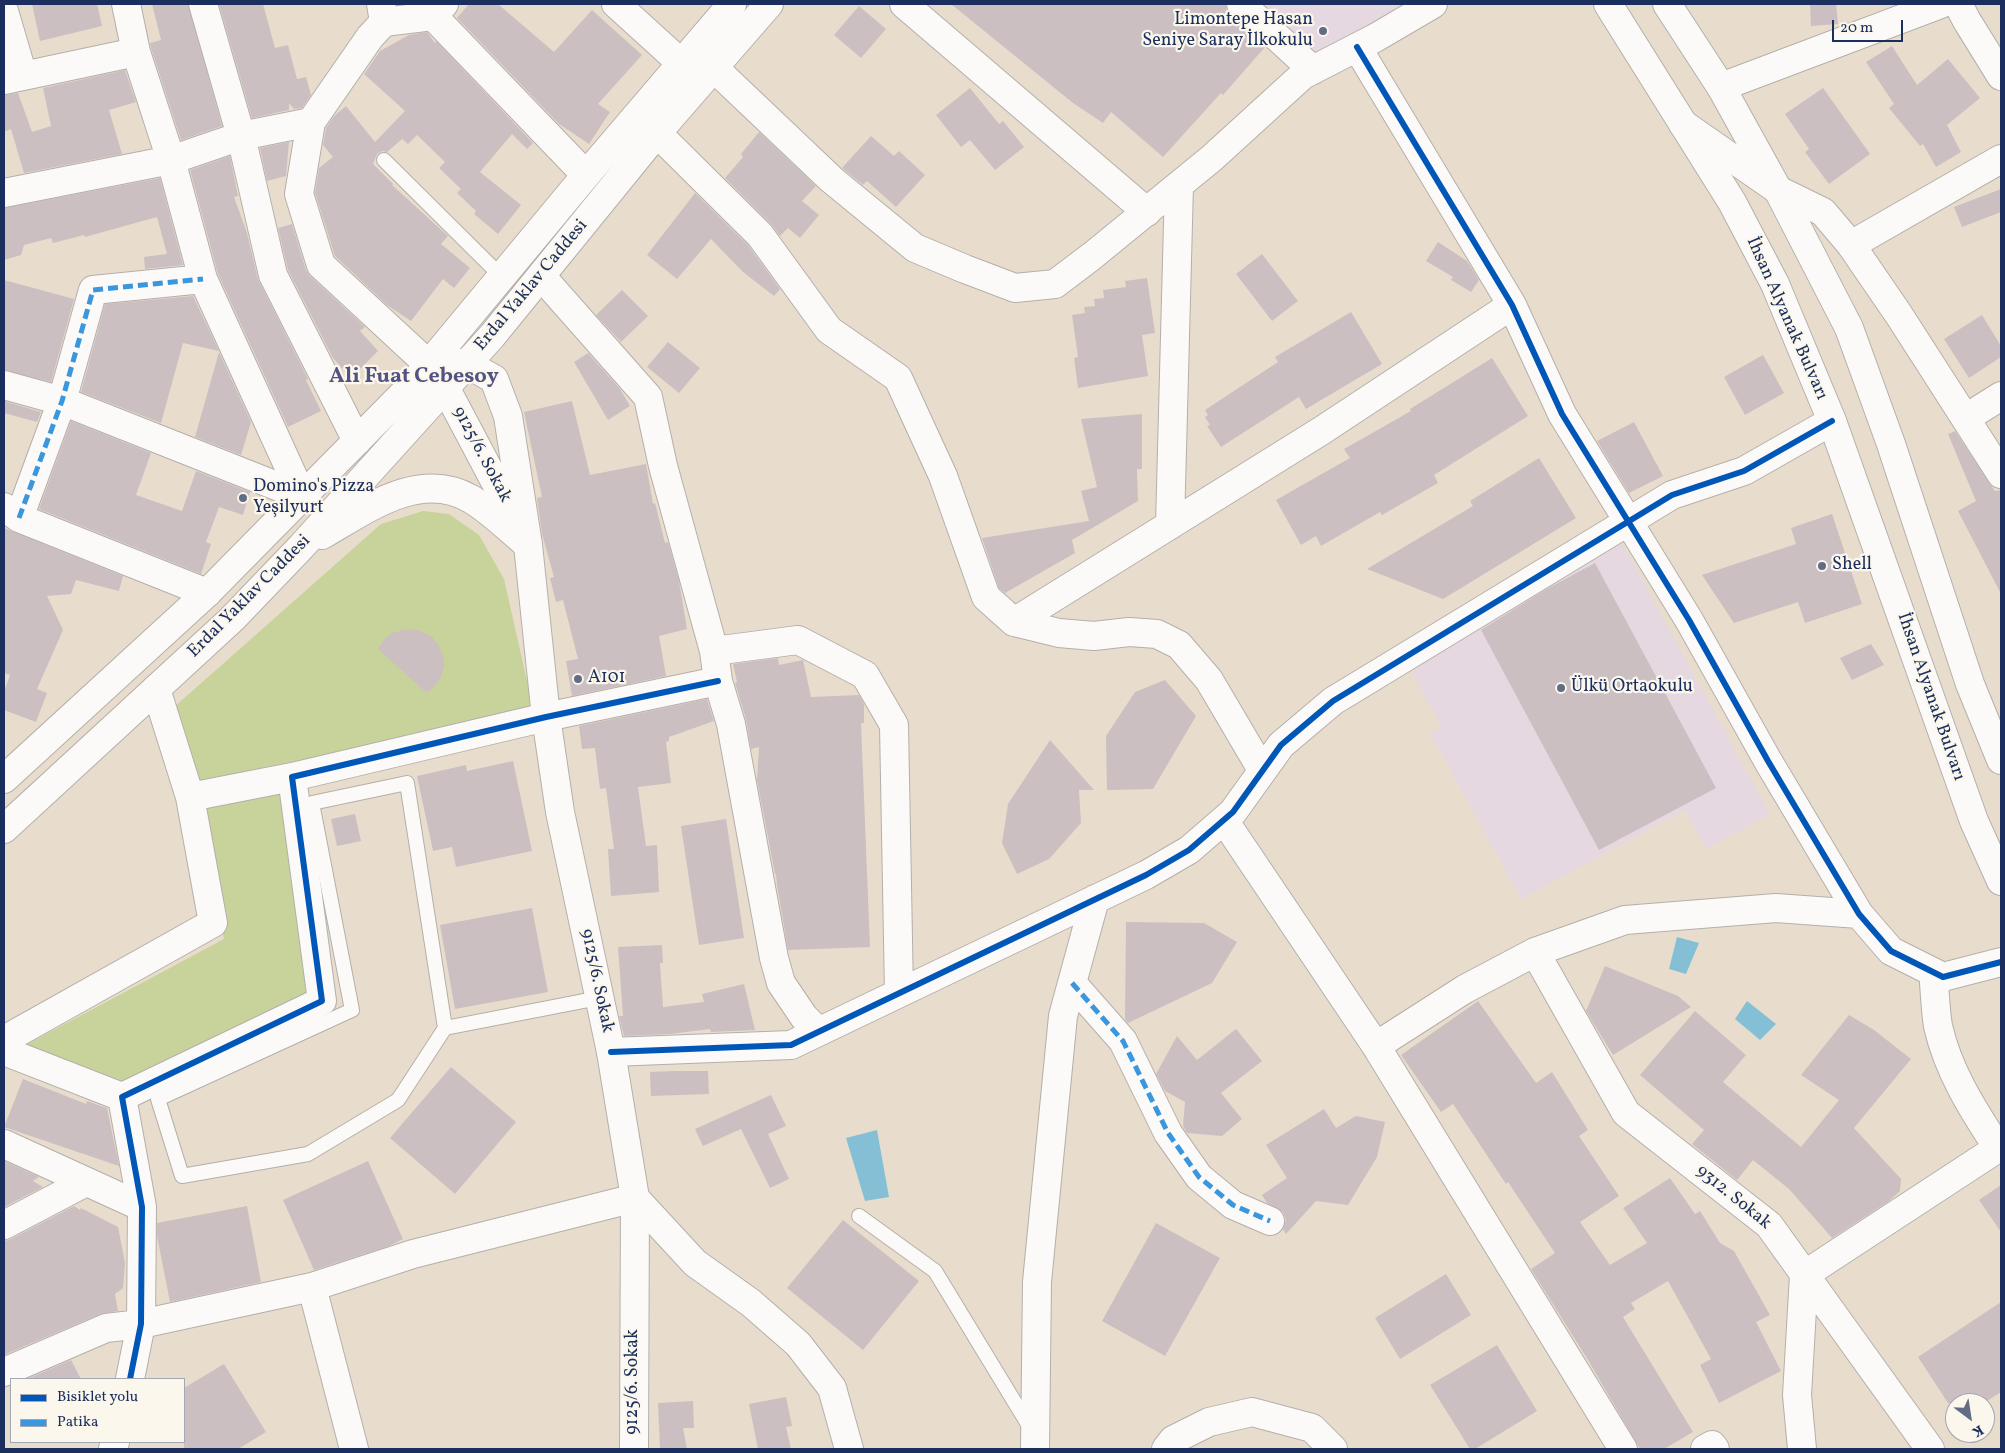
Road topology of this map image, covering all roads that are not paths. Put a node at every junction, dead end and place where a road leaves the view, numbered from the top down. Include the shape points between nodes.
1 (126, 4) edge
2 (203, 4) edge
3 (616, 4) edge
4 (732, 4) edge
5 (769, 4) edge
6 (904, 4) edge
7 (1241, 4) edge
8 (1433, 4) edge
9 (1608, 4) edge
10 (1667, 4) edge
11 (1941, 4) edge
12 (1958, 4) edge
13 (438, 10) edge
14 (4, 11) edge
15 (382, 13) edge
16 (1357, 47) junction
17 (136, 52) junction
18 (681, 63) junction
19 (714, 67) junction
20 (1313, 70) junction
21 (2001, 76) edge
22 (13, 78) edge
23 (1721, 87) junction
24 (311, 122) junction
25 (1683, 124) junction
26 (657, 133) junction
27 (241, 136) junction
28 (2001, 159) edge
29 (171, 160) junction
30 (384, 160) dead end
31 (586, 175) junction
32 (1179, 185) junction
33 (1778, 190) junction
34 (4, 193) edge
35 (1147, 212) junction
36 (1851, 246) junction
37 (502, 277) junction
38 (542, 277) junction
39 (203, 279) junction
40 (1512, 305) junction
41 (492, 336) junction
42 (448, 369) junction
43 (494, 378) junction
44 (4, 385) edge
45 (2001, 396) edge
46 (62, 402) junction
47 (1966, 418) junction
48 (1832, 421) junction
49 (357, 441) junction
50 (2001, 474) edge
51 (302, 496) junction
52 (12, 513) edge
53 (1630, 522) junction
54 (1170, 525) junction
55 (528, 545) junction
56 (301, 547) junction
57 (207, 593) junction
58 (1014, 622) junction
59 (714, 651) junction
60 (718, 681) junction
61 (156, 689) junction
62 (546, 717) junction
63 (2001, 760) edge
64 (1262, 770) junction
65 (292, 777) junction
66 (4, 779) edge
67 (190, 797) junction
68 (1224, 820) junction
69 (4, 829) edge
70 (2001, 881) edge
71 (1095, 900) junction
72 (1859, 914) junction
73 (1535, 952) junction
74 (2001, 962) edge
75 (1933, 972) junction
76 (1072, 983) junction
77 (899, 992) junction
78 (599, 998) junction
79 (445, 1028) junction
80 (818, 1031) junction
81 (4, 1040) edge
82 (1376, 1046) junction
83 (4, 1051) edge
84 (611, 1052) junction
85 (122, 1097) junction
86 (4, 1144) edge
87 (86, 1182) junction
88 (635, 1198) junction
89 (142, 1207) junction
90 (859, 1216) dead end
91 (1270, 1221) dead end
92 (4, 1225) edge
93 (1804, 1276) junction
94 (312, 1286) junction
95 (141, 1324) junction
96 (4, 1372) edge
97 (130, 1378) edge
98 (1036, 1443) edge
99 (354, 1449) edge
100 (633, 1449) edge
101 (848, 1449) edge
102 (1166, 1449) edge
103 (1332, 1449) edge
104 (1623, 1449) edge
105 (1704, 1449) edge
106 (1715, 1449) edge
107 (1802, 1449) edge
108 (1930, 1449) edge

1 - 17 street
2 - 27 street
3 - 18 street
4 - 18 street, Erdal Yaklav Caddesi
5 - 19 street, Erdal Yaklav Caddesi
6 - 35 street
7 - 20 street
8 - 16 street
9 - 25 street, İhsan Alyanak Bulvarı
10 - 23 street
11 - 23 street
12 - 21 street
13 - 15 street
13 - 31 street
14 - 22 street
15 - 24 street via 370,37
16 - 20 street
16 - 40 street
17 - 22 street
17 - 29 street
18 - 31 street, Erdal Yaklav Caddesi
19 - 26 street, Erdal Yaklav Caddesi
19 - 35 street via 832,180 915,248 1015,288 1055,284
20 - 32 street via 1303,75
23 - 33 street
24 - 27 street
24 - 42 street via 299,194 322,265
25 - 33 street
25 - 48 street, İhsan Alyanak Bulvarı via 1732,202 1775,284
26 - 38 street, Erdal Yaklav Caddesi
26 - 58 street via 760,235 829,330 898,378 943,476 986,598
27 - 29 street
27 - 49 street via 273,275
28 - 36 street
29 - 34 street
29 - 39 street
30 - 37 lane
31 - 37 street, Erdal Yaklav Caddesi
32 - 35 street
32 - 54 street
33 - 36 street via 1822,212
33 - 63 street via 1849,328 1970,684
36 - 47 street
37 - 42 street, Erdal Yaklav Caddesi via 462,324
38 - 41 street, Erdal Yaklav Caddesi
38 - 59 street via 648,398 663,466
39 - 46 street via 94,290
39 - 51 street
40 - 53 street via 1562,414
40 - 54 street via 1321,431
41 - 42 street, Erdal Yaklav Caddesi
41 - 43 street, 9125/6. Sokak
42 - 43 street
42 - 49 street, Erdal Yaklav Caddesi via 410,387
42 - 55 street, 9125/6. Sokak
42 - 56 street, Erdal Yaklav Caddesi
43 - 55 street, 9125/6. Sokak via 508,416
44 - 46 street
45 - 47 street
46 - 51 street
46 - 52 street
47 - 50 street
48 - 53 street via 1744,470 1672,496
48 - 70 street, İhsan Alyanak Bulvarı via 1974,820
49 - 51 street, Erdal Yaklav Caddesi
51 - 57 street, Erdal Yaklav Caddesi
52 - 57 street
53 - 64 street via 1333,701 1281,744
53 - 72 street
54 - 58 street
55 - 56 street via 472,500 438,488 409,491 388,499
55 - 62 street, 9125/6. Sokak
56 - 61 street, Erdal Yaklav Caddesi
57 - 66 street, Erdal Yaklav Caddesi
58 - 64 street via 1059,633 1094,636 1129,632 1157,634 1179,645 1209,680
59 - 60 street
59 - 77 street via 798,640 865,675 894,725
60 - 62 street
60 - 80 street via 731,724 781,984
61 - 67 street
61 - 69 street, Erdal Yaklav Caddesi
62 - 65 street
62 - 78 street, 9125/6. Sokak via 560,812
64 - 68 street
65 - 67 street
65 - 85 street via 322,1001
67 - 81 street via 213,923
68 - 71 street via 1189,850
68 - 82 street
71 - 76 street
71 - 77 street
72 - 73 street via 1776,908 1625,920
72 - 75 street via 1891,951
73 - 82 street via 1465,989
73 - 93 street, 9312. Sokak via 1626,1113 1769,1225
74 - 75 street via 1943,977
75 - 93 street via 1938,1024 1946,1055 1968,1103 1998,1148
76 - 91 street via 1123,1041 1168,1133 1199,1177 1233,1204
76 - 98 street via 1063,1016 1037,1282
77 - 80 street
78 - 79 lane
78 - 84 street, 9125/6. Sokak
79 - 79 lane via 398,1100 308,1154 182,1176 158,1099 352,1010 312,803 407,783
80 - 84 street via 791,1045
82 - 104 street
83 - 85 street
84 - 88 street, 9125/6. Sokak
85 - 89 street
86 - 87 street
87 - 89 street
87 - 92 street
88 - 94 street via 412,1254
88 - 100 street, 9125/6. Sokak
88 - 101 street via 695,1263 751,1303 798,1344 832,1388
89 - 95 street
90 - 98 lane via 935,1271
93 - 107 street via 1797,1395
93 - 108 street, 9312. Sokak
94 - 95 street
94 - 99 street
95 - 96 street via 106,1328
95 - 97 street
102 - 103 street via 1173,1440 1209,1422 1252,1412 1312,1428
105 - 106 street via 1712,1445

